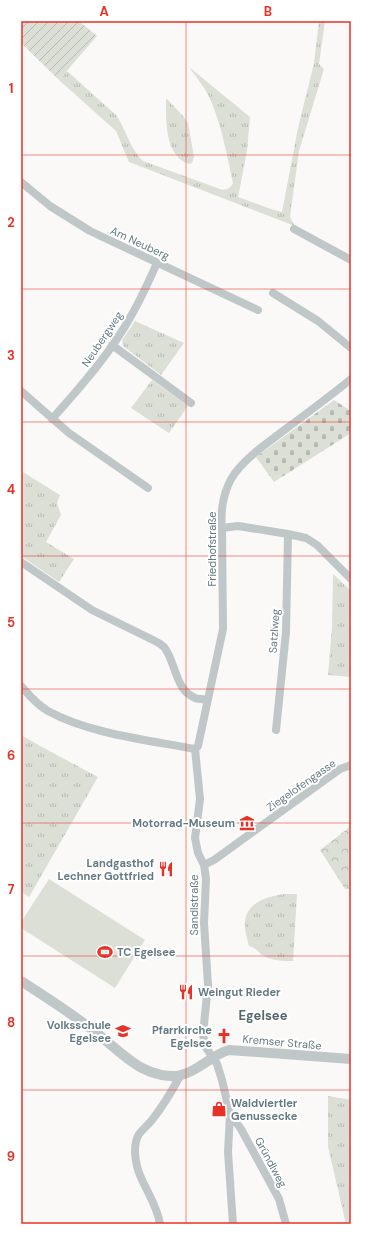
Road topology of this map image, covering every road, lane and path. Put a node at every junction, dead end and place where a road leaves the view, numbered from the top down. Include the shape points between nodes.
1 (21, 182) edge
2 (294, 230) dead end
3 (351, 260) edge
4 (157, 263) junction
5 (273, 293) dead end
6 (258, 310) dead end
7 (112, 345) junction
8 (351, 348) edge
9 (351, 379) edge
10 (21, 391) edge
11 (191, 403) dead end
12 (52, 419) junction
13 (148, 488) dead end
14 (222, 528) junction
15 (288, 534) junction
16 (21, 562) edge
17 (351, 579) edge
18 (21, 686) edge
19 (207, 700) junction
20 (276, 730) dead end
21 (195, 749) junction
22 (351, 764) edge
23 (204, 865) junction
24 (21, 981) edge
25 (213, 1057) junction
26 (351, 1059) edge
27 (180, 1076) junction
28 (230, 1114) junction
29 (160, 1224) edge
30 (233, 1224) edge
31 (286, 1224) edge

1 - 4 street, Am Neuberg via 50,206 90,231
2 - 3 street
4 - 6 street, Am Neuberg
4 - 7 street, Neubergweg via 131,316
5 - 8 street via 318,321
7 - 11 street
7 - 12 street, Neubergweg via 88,378
9 - 14 street, Friedhofstraße via 253,454 234,474 225,492
10 - 12 street
12 - 13 street
14 - 15 street via 238,526
14 - 19 street, Friedhofstraße via 223,629
15 - 17 street via 306,538 317,545
15 - 20 street, Satzlweg via 286,632
16 - 19 street via 92,610 163,646 186,693
18 - 21 street via 47,710 83,726
19 - 21 street, Friedhofstraße via 198,746
21 - 23 street, Sandlstraße via 200,799 195,838
22 - 23 street, Ziegelofengasse via 340,769
23 - 25 street, Sandlstraße via 208,985 202,1034 205,1046
24 - 27 street via 143,1068 163,1075
25 - 26 street, Kremser Straße via 229,1050 240,1050
25 - 27 street, Kremser Straße
25 - 28 street, Sandlstraße via 222,1080
27 - 29 street via 160,1109 139,1134 136,1145 138,1171 152,1199
28 - 30 street via 228,1152
28 - 31 street, Gründlweg via 278,1199

